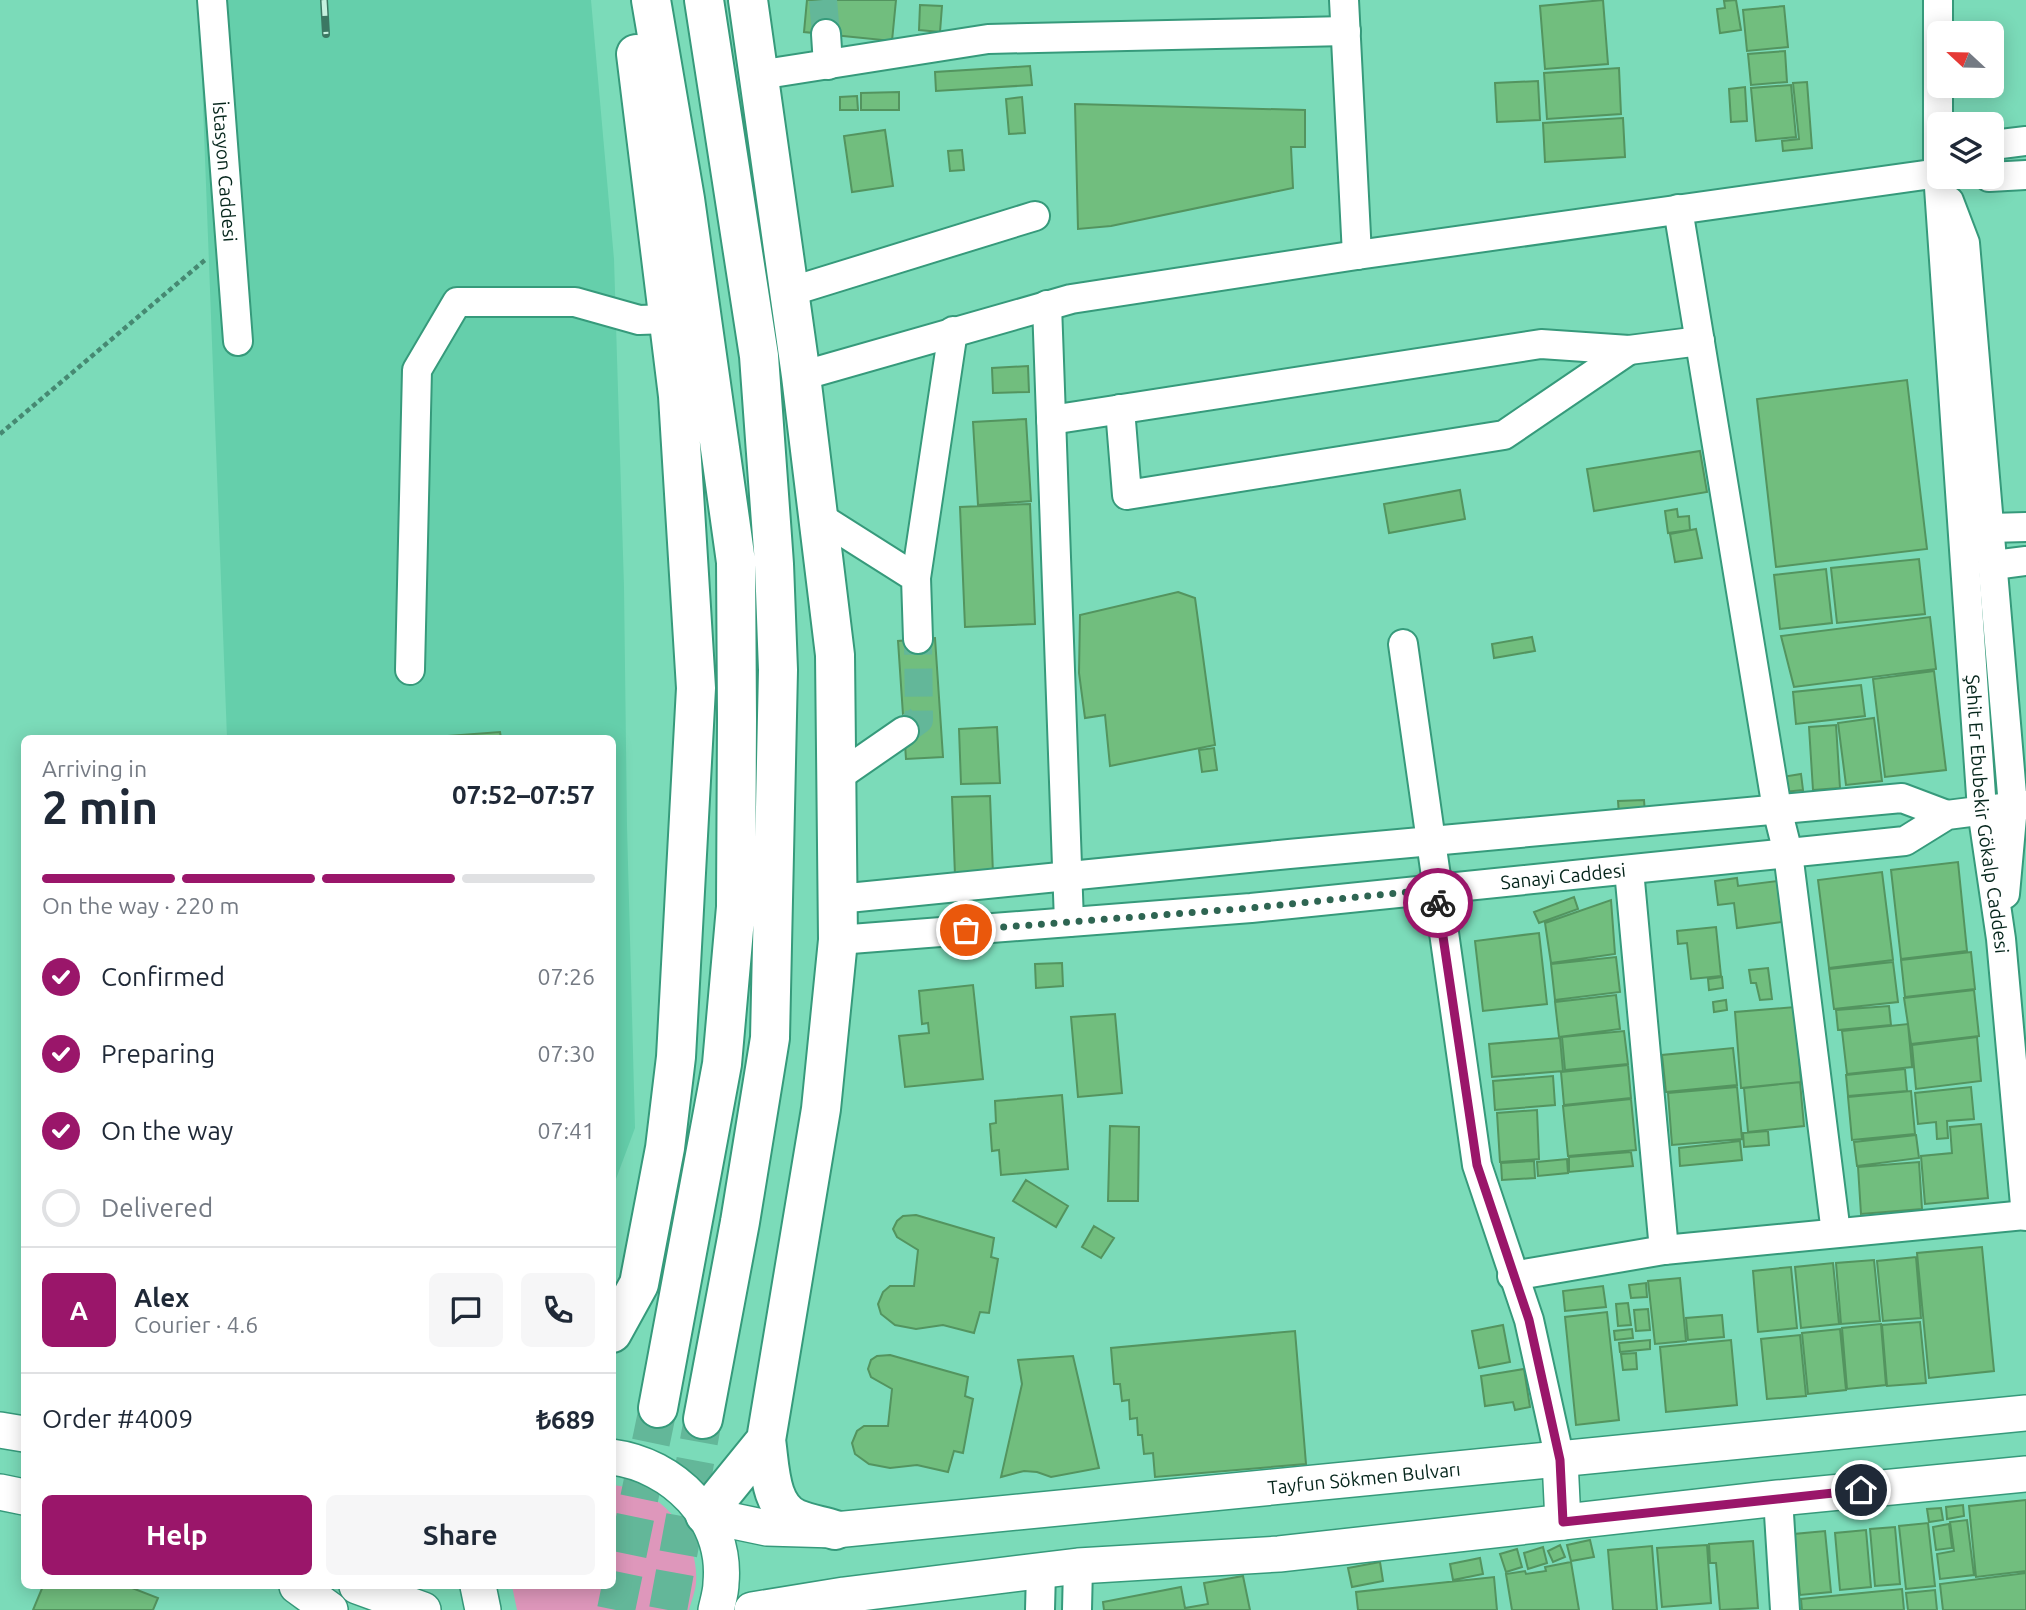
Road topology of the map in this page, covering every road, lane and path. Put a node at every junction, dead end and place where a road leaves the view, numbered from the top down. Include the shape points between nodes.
1 (212, 0) edge
2 (632, 0) edge
3 (652, 0) edge
4 (705, 0) edge
5 (748, 0) edge
6 (1344, 0) edge
7 (1938, 0) edge
8 (1346, 31) junction
9 (825, 34) tunnel mouth
10 (828, 65) junction
11 (759, 75) junction
12 (1939, 112) edge
13 (2026, 141) edge
14 (2004, 144) edge
15 (1927, 176) edge
16 (2026, 176) edge
17 (2004, 177) edge
18 (1940, 189) edge
19 (1945, 189) edge
20 (1678, 209) junction
21 (1035, 216) dead end
22 (230, 239) junction
23 (1357, 255) junction
24 (789, 292) junction
25 (1047, 305) junction
26 (668, 320) junction
27 (953, 331) junction
28 (238, 341) dead end
29 (1700, 341) junction
30 (1629, 349) junction
31 (801, 376) junction
32 (1120, 410) junction
33 (1051, 420) junction
34 (0, 435) edge
35 (818, 516) junction
36 (2026, 527) edge
37 (1990, 528) junction
38 (2026, 561) edge
39 (1994, 565) junction
40 (916, 579) junction
41 (918, 639) tunnel mouth
42 (1403, 644) dead end
43 (410, 670) dead end
44 (904, 731) tunnel mouth
45 (836, 778) junction
46 (2020, 805) edge
47 (1776, 808) junction
48 (1982, 810) junction
49 (1947, 815) junction
50 (1431, 842) junction
51 (1788, 853) junction
52 (1629, 870) junction
53 (1068, 877) junction
54 (1436, 889) junction
55 (838, 900) junction
56 (1069, 922) junction
57 (2001, 939) junction
58 (838, 940) junction
59 (2019, 1046) edge
60 (2023, 1158) edge
61 (2026, 1216) edge
62 (1836, 1233) junction
63 (1664, 1250) junction
64 (1512, 1276) junction
65 (639, 1284) junction
66 (616, 1315) edge
67 (616, 1327) edge
68 (658, 1408) tunnel mouth
69 (2026, 1413) edge
70 (703, 1419) tunnel mouth
71 (0, 1430) edge
72 (21, 1434) edge
73 (766, 1440) junction
74 (616, 1457) edge
75 (1560, 1460) junction
76 (2026, 1474) edge
77 (0, 1492) edge
78 (21, 1496) edge
79 (1778, 1498) junction
80 (705, 1515) junction
81 (1563, 1522) junction
82 (835, 1530) junction
83 (1078, 1566) junction
84 (1041, 1571) junction
85 (301, 1589) edge
86 (365, 1589) edge
87 (478, 1589) edge
88 (330, 1610) edge
89 (424, 1610) edge
90 (482, 1610) edge
91 (716, 1610) edge
92 (752, 1610) edge
93 (1040, 1610) edge
94 (1077, 1610) edge
95 (1785, 1610) edge

1 - 22 street, İstasyon Caddesi
2 - 26 highway
3 - 68 highway via 736,562 737,719 736,907 722,1064
4 - 70 highway via 759,356 778,670 770,1038
5 - 11 highway
6 - 8 street
7 - 12 street, Şehit Er Ebubekir Gökalp Caddesi
8 - 10 street via 988,39
8 - 23 street
9 - 10 street
10 - 11 street
11 - 24 highway
13 - 14 street
15 - 20 street
16 - 17 street
18 - 48 street, Şehit Er Ebubekir Gökalp Caddesi
19 - 37 street, Şehit Er Ebubekir Gökalp Caddesi via 1965,243
20 - 23 street
20 - 29 street
21 - 24 street
22 - 28 street, İstasyon Caddesi
22 - 34 path
23 - 25 street
24 - 31 highway
25 - 27 street
25 - 33 street
26 - 43 street via 639,320 575,302 457,302 417,370
26 - 65 highway via 678,396 696,688 676,1057 665,1148
27 - 31 street
27 - 40 street
29 - 30 street
29 - 47 street
30 - 32 street via 1541,344
30 - 32 street via 1504,435 1127,495
31 - 35 highway
32 - 33 street
33 - 53 street
35 - 40 street
35 - 45 highway via 835,655
36 - 37 street
37 - 39 street, Şehit Er Ebubekir Gökalp Caddesi
38 - 39 street
39 - 46 street, Şehit Er Ebubekir Gökalp Caddesi
40 - 41 street
42 - 50 street
44 - 45 street
45 - 55 highway
46 - 48 street, Sanayi Caddesi
46 - 57 street, Şehit Er Ebubekir Gökalp Caddesi
47 - 49 street, Sanayi Caddesi via 1902,798
47 - 50 street, Sanayi Caddesi
47 - 51 street
48 - 49 street, Sanayi Caddesi
48 - 57 street, Şehit Er Ebubekir Gökalp Caddesi
49 - 51 street, Sanayi Caddesi via 1905,841
50 - 53 street, Sanayi Caddesi
50 - 54 street
51 - 52 street, Sanayi Caddesi
51 - 62 street
52 - 54 street, Sanayi Caddesi
52 - 63 street
53 - 55 street, Sanayi Caddesi
53 - 56 street
54 - 56 street, Sanayi Caddesi
54 - 64 street via 1477,1165
55 - 58 highway
56 - 58 street, Sanayi Caddesi
57 - 59 street
58 - 73 highway via 821,1109
59 - 60 street
60 - 61 street
61 - 62 street
62 - 63 street
63 - 64 street
64 - 75 street via 1529,1320
65 - 66 highway
65 - 67 highway
69 - 75 main road, Tayfun Sökmen Bulvarı
71 - 72 main road
73 - 80 highway
73 - 82 highway via 774,1492 781,1507 795,1519
74 - 80 main road via 660,1471 685,1490
75 - 81 main road
75 - 82 main road, Tayfun Sökmen Bulvarı
76 - 79 main road
77 - 78 main road
79 - 81 main road
79 - 95 street
80 - 82 main road, Tayfun Sökmen Bulvarı via 767,1528
80 - 91 main road via 718,1547 722,1582
81 - 83 main road via 1279,1554
83 - 84 main road
83 - 94 street
84 - 92 main road
84 - 93 street
85 - 88 main road
86 - 89 main road
87 - 90 main road

